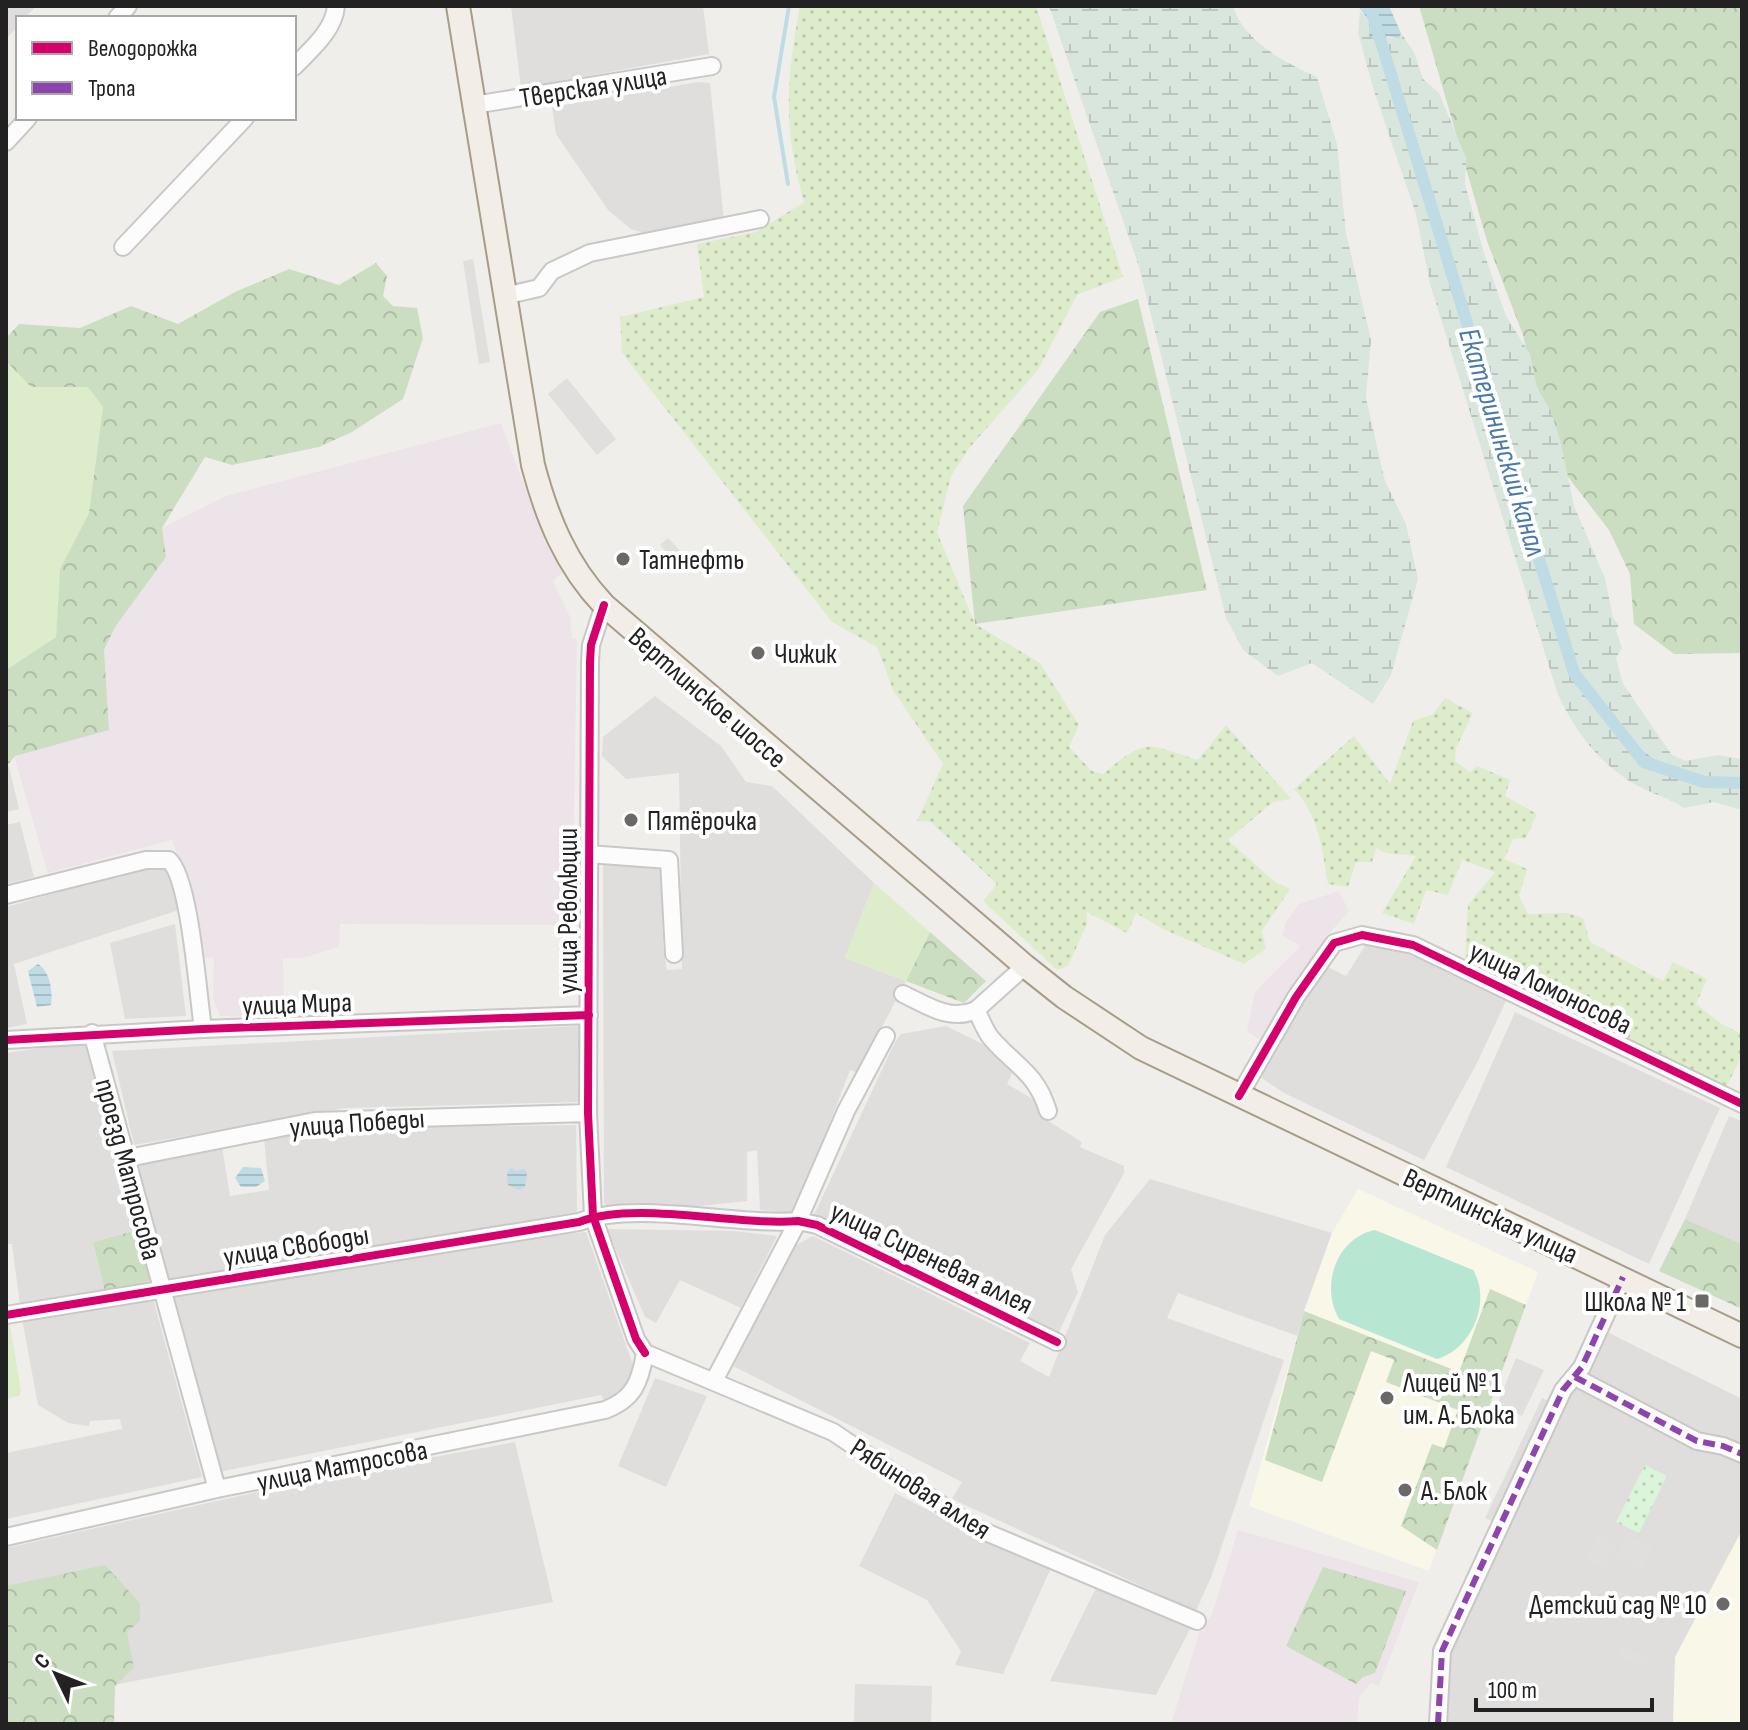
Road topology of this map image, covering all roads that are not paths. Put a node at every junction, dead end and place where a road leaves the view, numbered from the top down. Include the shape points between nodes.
1 (336, 6) edge
2 (458, 6) edge
3 (296, 65) edge
4 (712, 66) dead end
5 (474, 105) junction
6 (26, 120) edge
7 (243, 120) edge
8 (6, 142) edge
9 (760, 219) dead end
10 (123, 247) dead end
11 (504, 296) junction
12 (604, 605) junction
13 (588, 854) junction
14 (6, 895) edge
15 (674, 954) dead end
16 (1025, 966) junction
17 (903, 994) dead end
18 (976, 1010) junction
19 (589, 1015) junction
20 (203, 1029) junction
21 (92, 1033) junction
22 (886, 1036) dead end
23 (6, 1040) edge
24 (1239, 1096) junction
25 (1742, 1104) edge
26 (1048, 1111) dead end
27 (588, 1113) junction
28 (128, 1158) junction
29 (593, 1216) junction
30 (798, 1221) junction
31 (1623, 1277) junction
32 (160, 1289) junction
33 (6, 1315) edge
34 (1742, 1336) edge
35 (1057, 1342) dead end
36 (645, 1353) junction
37 (1575, 1377) junction
38 (715, 1379) junction
39 (1742, 1454) edge
40 (217, 1489) junction
41 (6, 1537) edge
42 (1197, 1621) dead end
43 (1438, 1724) edge

1 - 3 street via 321,39
2 - 5 main road, Вертлинское шоссе
4 - 5 street, Тверская улица
5 - 11 main road, Вертлинское шоссе
6 - 8 street
7 - 10 street
9 - 11 street via 590,253 552,271 539,288
11 - 12 main road, Вертлинское шоссе via 528,445 544,507 570,564
12 - 13 street, улица Революции via 591,645
12 - 16 main road, Вертлинское шоссе
13 - 15 street via 669,860
13 - 19 street, улица Революции
14 - 20 street via 146,860 169,860 177,868 187,912
16 - 18 street
16 - 24 main road, Вертлинское шоссе via 1108,1029
17 - 18 street via 949,1015
18 - 26 street via 991,1038 1031,1076
19 - 20 street, улица Мира
19 - 27 street, улица Революции
20 - 21 street, улица Мира
21 - 23 street, улица Мира
21 - 28 street, проезд Матросова
22 - 30 street
24 - 25 street, улица Ломоносова via 1334,943 1362,935 1413,945
24 - 31 main road, Вертлинская улица
27 - 28 street, улица Победы via 315,1121
27 - 29 street, улица Революции
28 - 32 street, проезд Матросова
29 - 30 street, улица Сиреневая аллея
29 - 32 street, улица Свободы
29 - 36 street, улица Революции
30 - 35 street, улица Сиреневая аллея via 817,1225
30 - 38 street
31 - 34 main road, Вертлинская улица
31 - 37 street
32 - 33 street, улица Свободы
32 - 40 street, проезд Матросова
36 - 38 street, Рябиновая аллея
36 - 40 street, улица Матросова via 631,1395 605,1410
37 - 39 street via 1697,1441
37 - 43 street via 1563,1390 1454,1620 1439,1664
38 - 42 street, Рябиновая аллея via 833,1432 957,1519
40 - 41 street, улица Матросова

